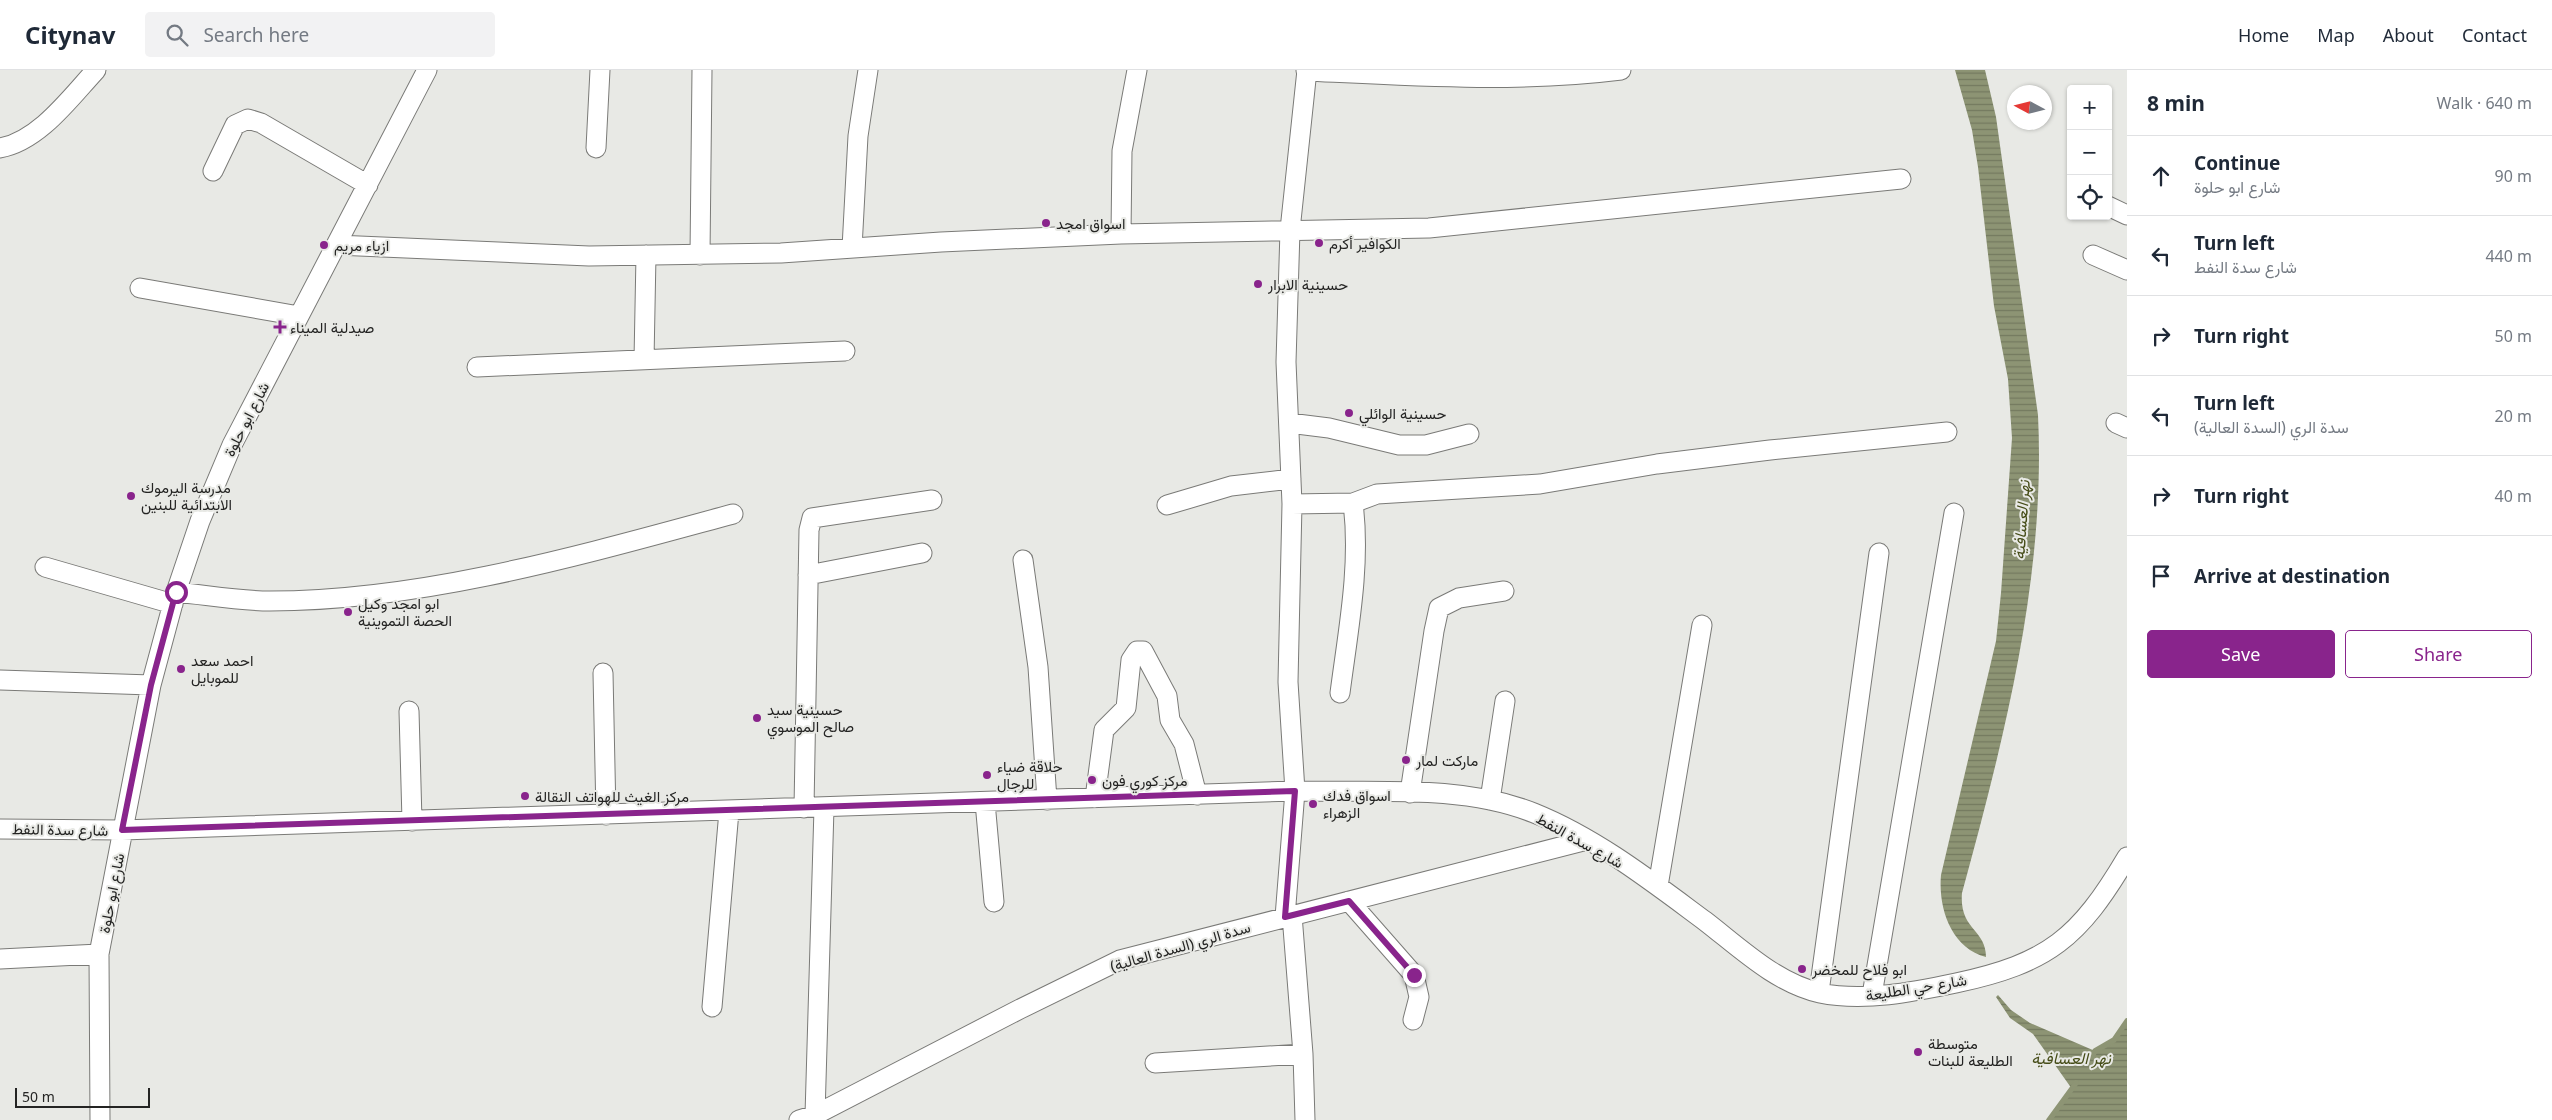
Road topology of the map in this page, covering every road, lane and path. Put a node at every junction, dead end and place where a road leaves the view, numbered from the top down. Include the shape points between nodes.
1 (96, 70) edge
2 (600, 70) edge
3 (702, 70) edge
4 (868, 70) edge
5 (1137, 70) edge
6 (1621, 70) edge
7 (424, 71) edge
8 (1306, 71) edge
9 (0, 148) edge
10 (596, 148) dead end
11 (213, 170) dead end
12 (1901, 180) dead end
13 (368, 185) junction
14 (2112, 208) edge
15 (2127, 215) edge
16 (1290, 230) junction
17 (1121, 234) junction
18 (336, 244) junction
19 (852, 248) junction
20 (700, 254) junction
21 (646, 255) junction
22 (2093, 255) dead end
23 (2127, 270) edge
24 (140, 288) dead end
25 (299, 316) junction
26 (845, 351) dead end
27 (644, 360) junction
28 (477, 367) dead end
29 (1289, 423) junction
30 (1947, 432) dead end
31 (1469, 434) dead end
32 (1292, 479) junction
33 (932, 500) dead end
34 (1353, 502) junction
35 (1292, 504) junction
36 (1167, 505) dead end
37 (1954, 513) dead end
38 (733, 514) dead end
39 (922, 553) dead end
40 (1879, 553) dead end
41 (1022, 560) dead end
42 (45, 567) dead end
43 (808, 575) junction
44 (1504, 590) dead end
45 (175, 598) junction
46 (1702, 625) dead end
47 (603, 673) dead end
48 (0, 680) edge
49 (151, 685) junction
50 (1340, 693) dead end
51 (1505, 701) dead end
52 (409, 711) dead end
53 (1295, 791) junction
54 (1410, 793) junction
55 (1197, 795) junction
56 (1095, 798) junction
57 (1047, 800) junction
58 (1490, 800) junction
59 (985, 802) junction
60 (804, 808) junction
61 (824, 808) junction
62 (729, 811) junction
63 (606, 815) junction
64 (412, 821) junction
65 (0, 829) edge
66 (122, 830) junction
67 (1587, 840) junction
68 (2127, 857) edge
69 (1658, 886) junction
70 (1349, 901) junction
71 (994, 902) dead end
72 (1288, 916) junction
73 (99, 954) junction
74 (0, 958) edge
75 (1819, 992) junction
76 (1872, 995) junction
77 (712, 1007) dead end
78 (1413, 1020) dead end
79 (1303, 1054) junction
80 (1155, 1064) dead end
81 (807, 1118) edge
82 (100, 1120) edge
83 (1305, 1120) edge

1 - 9 street via 49,120 15,145
2 - 10 street
3 - 20 street
4 - 19 street via 858,136
5 - 17 street via 1122,151
6 - 8 street via 1573,76 1467,78
7 - 13 street, شارع ابو حلوة
8 - 16 street
11 - 13 street via 235,125 248,119
12 - 16 street via 1430,228
13 - 18 street, شارع ابو حلوة
14 - 15 street
16 - 17 street
16 - 29 street via 1286,362
17 - 19 street
18 - 21 street via 589,256
18 - 25 street, شارع ابو حلوة
19 - 20 street
20 - 21 street
21 - 27 street
22 - 23 street
24 - 25 street
25 - 45 street, شارع ابو حلوة via 232,445 200,521
26 - 27 street
27 - 28 street
29 - 31 street via 1329,428 1399,446 1426,445
29 - 32 street
30 - 34 street via 1657,464 1540,484 1377,494
32 - 35 street
32 - 36 street via 1231,486
33 - 43 street via 812,518
34 - 35 street
34 - 50 street via 1357,534
35 - 53 street via 1288,682
37 - 76 street
38 - 45 street via 586,553 460,580 354,598 269,601
39 - 43 street
40 - 75 street
41 - 57 street via 1038,667
42 - 45 street
43 - 60 street
44 - 54 street via 1459,598 1439,608
45 - 49 street, شارع ابو حلوة
46 - 69 street
47 - 63 street
48 - 49 street
49 - 66 street, شارع ابو حلوة
51 - 58 street
52 - 64 street
53 - 54 street, شارع سدة النفط
53 - 55 street, شارع سدة النفط
53 - 72 street
54 - 58 street, شارع سدة النفط
55 - 56 street, شارع سدة النفط
55 - 56 street via 1184,744 1170,720 1166,696 1143,651 1137,651 1132,660 1126,708 1104,730
56 - 57 street, شارع سدة النفط
57 - 59 street, شارع سدة النفط
58 - 67 street, شارع سدة النفط via 1532,812
59 - 61 street, شارع سدة النفط
59 - 71 street
60 - 61 street, شارع سدة النفط
60 - 62 street, شارع سدة النفط
61 - 81 street
62 - 63 street, شارع سدة النفط
62 - 77 street
63 - 64 street, شارع سدة النفط
64 - 66 street, شارع سدة النفط
65 - 66 street, شارع سدة النفط
66 - 73 street, شارع ابو حلوة
67 - 69 street, شارع سدة النفط
67 - 70 street, سدة الري (السدة العالية)
68 - 76 street, شارع حي الطليعة via 2081,923 2048,952 2022,964 1963,981
69 - 75 street, شارع حي الطليعة via 1769,970
70 - 72 street, سدة الري (السدة العالية)
70 - 78 street via 1414,975 1419,997
72 - 79 street
72 - 81 street, سدة الري (السدة العالية) via 1120,960
73 - 74 street
73 - 82 street, شارع ابو حلوة
75 - 76 street, شارع حي الطليعة
79 - 80 street
79 - 83 street

